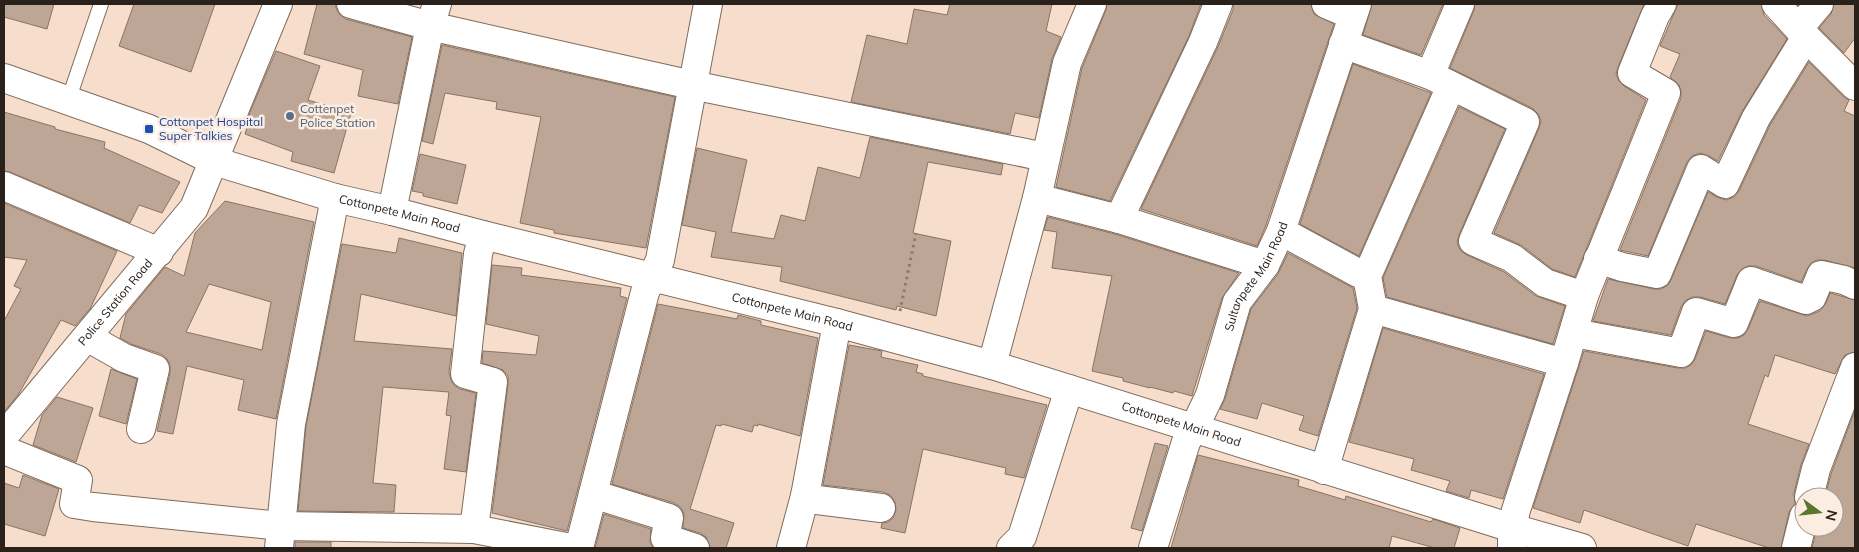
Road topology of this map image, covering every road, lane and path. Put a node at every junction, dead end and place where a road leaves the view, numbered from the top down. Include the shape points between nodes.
1 (101, 4) edge
2 (278, 4) edge
3 (351, 4) edge
4 (708, 4) edge
5 (1091, 4) edge
6 (1218, 4) edge
7 (1326, 4) edge
8 (1460, 4) edge
9 (1662, 4) edge
10 (1776, 4) edge
11 (1819, 4) edge
12 (1355, 9) edge
13 (434, 15) edge
14 (1802, 33) junction
15 (1343, 44) junction
16 (4, 78) edge
17 (1440, 80) junction
18 (692, 85) junction
19 (1855, 86) edge
20 (68, 101) junction
21 (1045, 157) junction
22 (214, 162) junction
23 (4, 186) edge
24 (335, 198) junction
25 (1037, 198) junction
26 (392, 211) junction
27 (1119, 219) junction
28 (1281, 231) junction
29 (916, 233) dead end
30 (483, 235) junction
31 (159, 252) junction
32 (1598, 259) junction
33 (1265, 265) junction
34 (1367, 276) junction
35 (652, 277) junction
36 (1855, 285) edge
37 (1584, 296) junction
38 (1373, 309) junction
39 (837, 323) junction
40 (1574, 333) junction
41 (87, 337) junction
42 (892, 338) junction
43 (1564, 363) junction
44 (992, 365) junction
45 (1855, 367) edge
46 (1069, 389) junction
47 (1194, 428) junction
48 (141, 429) dead end
49 (4, 436) edge
50 (4, 450) edge
51 (1324, 470) junction
52 (1812, 487) edge
53 (593, 494) junction
54 (805, 496) junction
55 (881, 508) dead end
56 (474, 529) junction
57 (280, 537) edge
58 (1512, 538) edge
59 (570, 548) edge
60 (579, 548) edge
61 (695, 548) edge
62 (791, 548) edge
63 (1011, 548) edge
64 (1153, 548) edge
65 (1582, 548) edge

1 - 20 lane
2 - 22 street, Police Station Road
3 - 13 street
4 - 18 street
5 - 21 street via 1066,63
6 - 27 street
7 - 12 street
8 - 17 street
9 - 32 street via 1632,73 1666,93
10 - 14 street
11 - 14 street
12 - 15 street, Sultanpete Main Road
13 - 18 street
13 - 26 street
14 - 19 street
14 - 32 street via 1725,184 1701,169 1657,274
15 - 17 street
15 - 28 street, Sultanpete Main Road
16 - 20 street, Cottonpete Main Road
17 - 34 street
17 - 37 street via 1526,122 1473,241 1512,258 1545,283
18 - 21 street
18 - 35 street via 660,260
20 - 22 street, Cottonpete Main Road via 149,130
21 - 25 street
22 - 24 street, Cottonpete Main Road
22 - 31 street, Police Station Road via 194,208
23 - 31 street
24 - 26 street, Cottonpete Main Road
24 - 57 street via 290,424
25 - 27 street
25 - 44 street
26 - 30 street, Cottonpete Main Road
27 - 33 street
28 - 33 street, Sultanpete Main Road
28 - 34 street
29 - 42 path
30 - 35 street, Cottonpete Main Road
30 - 56 street via 478,254 465,374 493,382
31 - 41 street, Police Station Road
32 - 37 street
33 - 47 street, Sultanpete Main Road via 1237,302 1210,395
34 - 38 street
35 - 39 street, Cottonpete Main Road
35 - 53 street via 645,292
36 - 40 street via 1821,275 1812,297 1806,300 1750,282 1734,323 1696,312 1681,353
37 - 40 street
38 - 43 street
38 - 51 street
39 - 42 street, Cottonpete Main Road
39 - 54 street
40 - 43 street
41 - 48 street via 124,358 155,370
41 - 49 street, Police Station Road
42 - 44 street, Cottonpete Main Road
43 - 58 street via 1516,510
44 - 46 street, Cottonpete Main Road
45 - 52 street
46 - 47 street, Cottonpete Main Road
46 - 63 street via 1022,537
47 - 51 street, Cottonpete Main Road
47 - 64 street, Sultanpete Main Road via 1186,442
50 - 57 street via 78,480 74,504
51 - 58 street, Cottonpete Main Road
53 - 60 street
53 - 61 street via 669,518 665,538
54 - 55 street
54 - 62 street
56 - 57 street
56 - 59 street
58 - 65 street, Cottonpete Main Road

